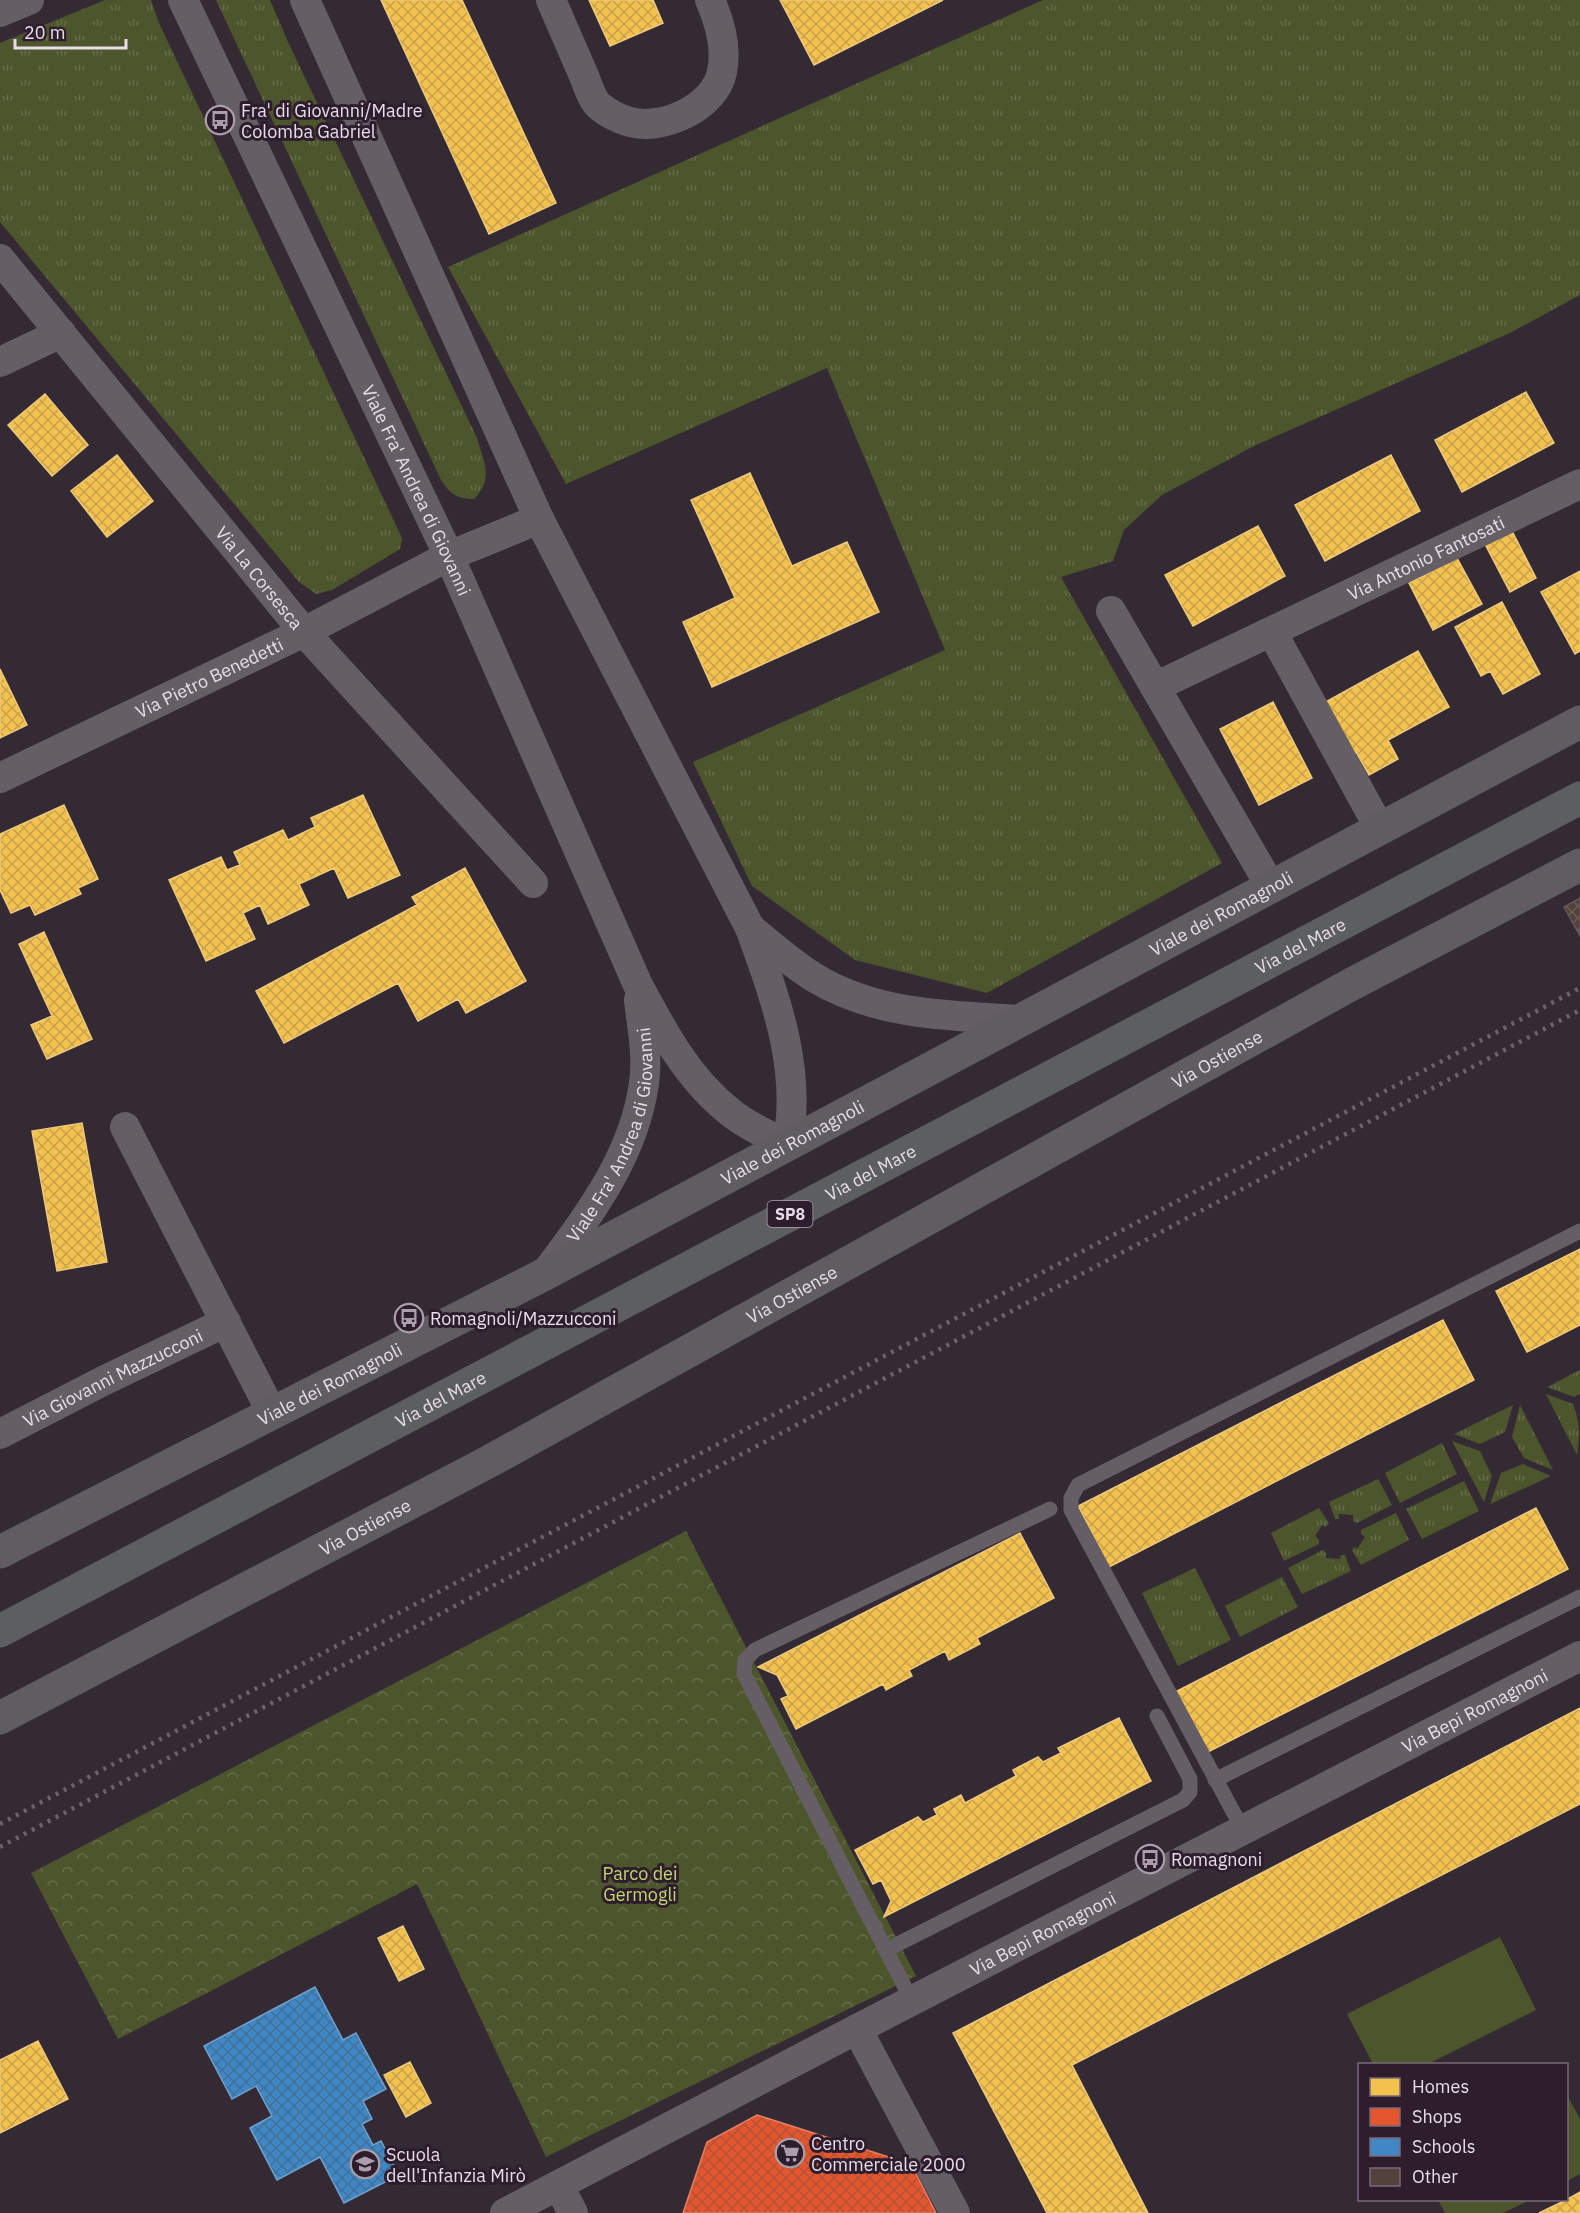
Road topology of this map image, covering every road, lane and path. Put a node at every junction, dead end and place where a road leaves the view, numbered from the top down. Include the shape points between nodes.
1 (29, 0) edge
2 (183, 0) edge
3 (305, 0) edge
4 (551, 0) edge
5 (710, 0) edge
6 (0, 12) edge
7 (0, 259) edge
8 (61, 333) junction
9 (0, 362) edge
10 (1580, 484) edge
11 (539, 519) junction
12 (449, 556) junction
13 (1112, 611) dead end
14 (304, 632) junction
15 (1272, 632) junction
16 (1155, 687) junction
17 (1580, 722) edge
18 (0, 778) edge
19 (1580, 798) edge
20 (1380, 829) junction
21 (1580, 865) edge
22 (534, 884) dead end
23 (1271, 887) junction
24 (750, 928) junction
25 (638, 985) junction
26 (1024, 1020) junction
27 (125, 1127) dead end
28 (787, 1145) junction
29 (1580, 1232) edge
30 (545, 1274) junction
31 (225, 1322) junction
32 (272, 1413) junction
33 (0, 1434) edge
34 (1050, 1509) dead end
35 (0, 1552) edge
36 (1580, 1597) edge
37 (0, 1631) edge
38 (1580, 1656) edge
39 (1157, 1716) dead end
40 (0, 1719) edge
41 (1215, 1780) junction
42 (1243, 1830) junction
43 (886, 1950) junction
44 (912, 2001) junction
45 (857, 2029) junction
46 (558, 2186) junction
47 (505, 2213) edge
48 (573, 2213) edge
49 (955, 2213) edge

1 - 6 street
2 - 12 street, Viale Fra' Andrea di Giovanni
3 - 11 street
4 - 5 street via 596,103 631,123 680,118 714,90 722,73 723,49 719,20
7 - 8 street, Via La Corsesca
8 - 9 street
8 - 14 street, Via La Corsesca
10 - 15 street, Via Antonio Fantosati
11 - 12 street, Via Pietro Benedetti
11 - 24 street
12 - 14 street, Via Pietro Benedetti
12 - 25 street, Viale Fra' Andrea di Giovanni
13 - 16 street
14 - 18 street, Via Pietro Benedetti
14 - 22 street, Via La Corsesca
15 - 16 street, Via Antonio Fantosati
15 - 20 street
16 - 23 street
17 - 20 main road, Viale dei Romagnoli
19 - 37 main road, Via del Mare / SP8
20 - 23 main road, Viale dei Romagnoli
21 - 40 main road, Via Ostiense via 1339,991 490,1461
23 - 26 main road, Viale dei Romagnoli
24 - 26 street via 817,979 858,997 900,1010
24 - 28 street via 774,996 788,1057 792,1109
25 - 28 street, Viale Fra' Andrea di Giovanni via 663,1033 705,1088 731,1112
25 - 30 street, Viale Fra' Andrea di Giovanni via 644,1075 638,1112 611,1180
26 - 28 main road, Viale dei Romagnoli
27 - 31 street, Via Giovanni Mazzucconi
28 - 30 main road, Viale dei Romagnoli
29 - 41 lane via 1078,1485 1071,1498 1071,1510
30 - 32 main road, Viale dei Romagnoli
31 - 32 street, Via Giovanni Mazzucconi
31 - 33 street, Via Giovanni Mazzucconi
32 - 35 main road, Viale dei Romagnoli
34 - 43 lane via 755,1650 744,1660 744,1674
36 - 41 lane
38 - 42 street, Via Bepi Romagnoni
39 - 43 lane via 1190,1779 1190,1792 1183,1800
41 - 42 lane
42 - 44 street, Via Bepi Romagnoni
43 - 44 lane
44 - 45 street, Via Bepi Romagnoni
45 - 46 street, Via Bepi Romagnoni
45 - 49 street
46 - 47 street, Via Bepi Romagnoni
46 - 48 street

